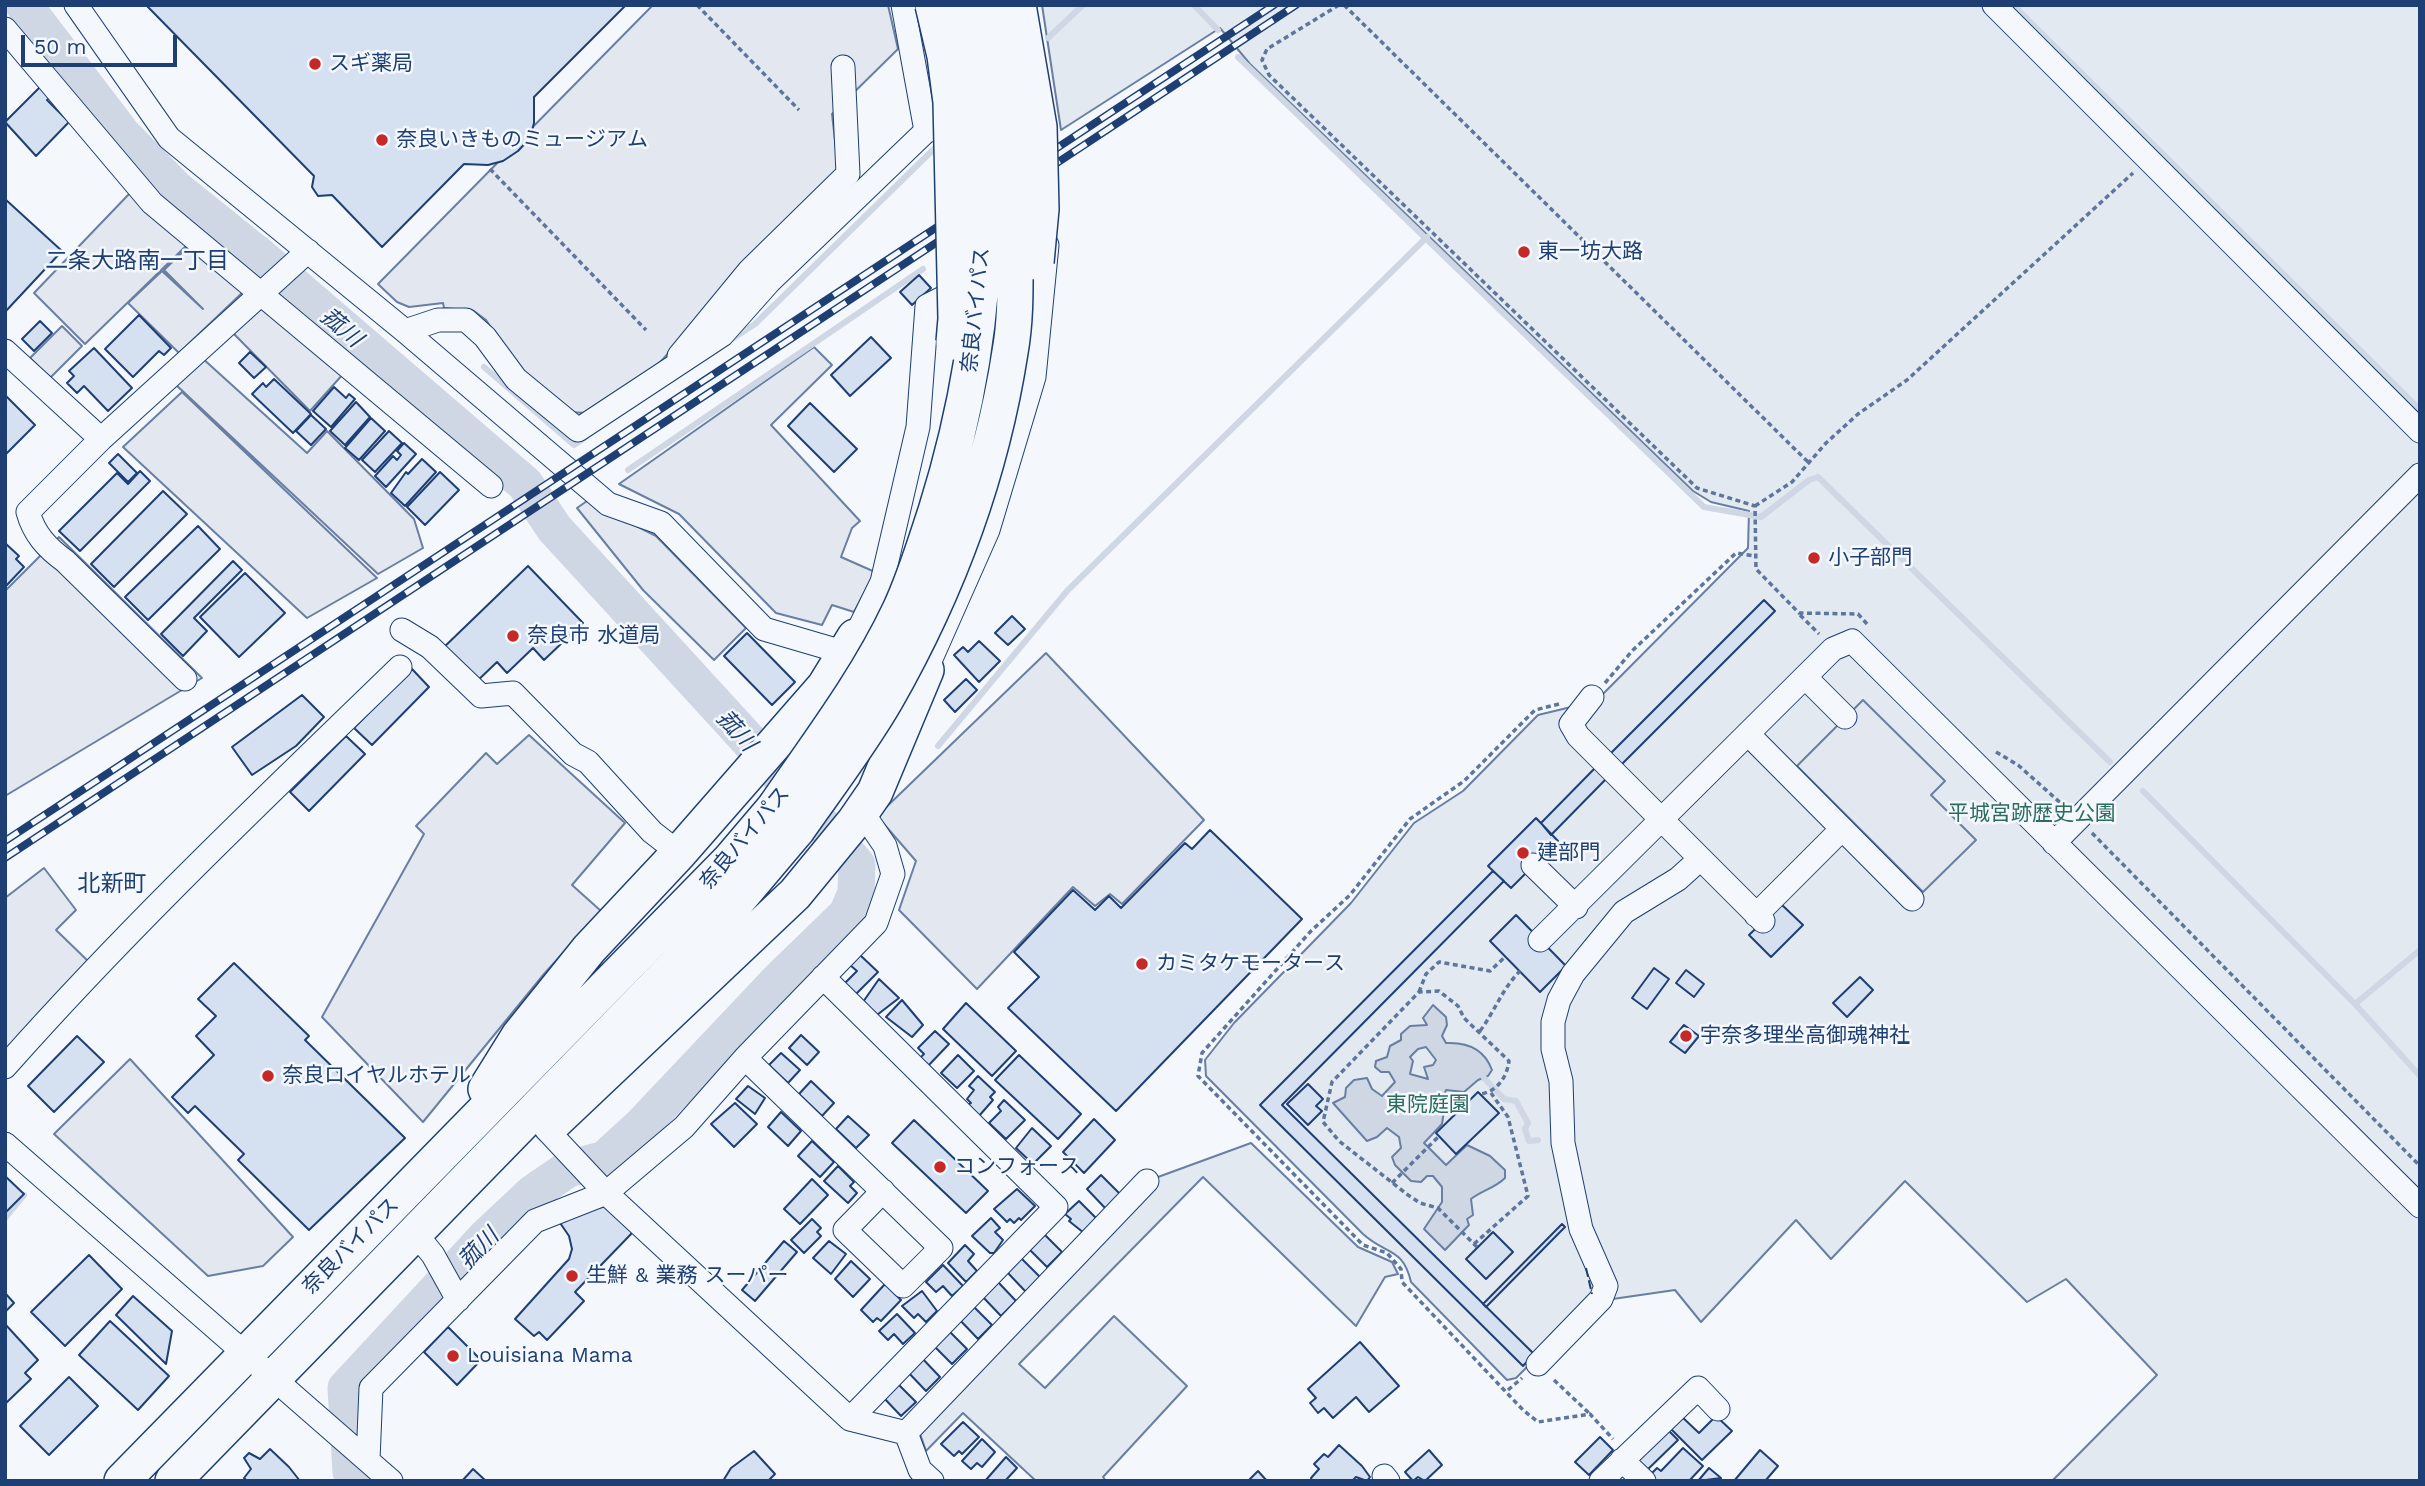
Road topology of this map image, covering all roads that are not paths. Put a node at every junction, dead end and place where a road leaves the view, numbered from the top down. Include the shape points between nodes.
1 (75, 5) edge
2 (902, 5) edge
3 (933, 5) edge
4 (958, 5) edge
5 (989, 5) edge
6 (1018, 5) edge
7 (1031, 5) edge
8 (1994, 5) edge
9 (5, 29) edge
10 (843, 67) dead end
11 (926, 131) junction
12 (308, 251) junction
13 (260, 296) junction
14 (405, 331) junction
15 (5, 351) edge
16 (667, 372) junction
17 (2420, 431) edge
18 (102, 439) junction
19 (2420, 475) edge
20 (946, 478) junction
21 (491, 486) dead end
22 (974, 504) junction
23 (402, 630) dead end
24 (850, 645) junction
25 (400, 667) dead end
26 (926, 670) junction
27 (1805, 677) junction
28 (185, 679) dead end
29 (1592, 697) road end
30 (1845, 718) dead end
31 (1748, 734) junction
32 (858, 816) junction
33 (786, 818) junction
34 (1661, 821) junction
35 (1842, 828) junction
36 (2054, 844) junction
37 (680, 853) junction
38 (1699, 860) junction
39 (1534, 865) dead end
40 (1912, 899) dead end
41 (1576, 907) junction
42 (1540, 940) dead end
43 (823, 976) junction
44 (745, 1058) junction
45 (5, 1067) edge
46 (546, 1129) junction
47 (453, 1143) junction
48 (5, 1144) edge
49 (1147, 1181) dead end
50 (883, 1191) dead end
51 (606, 1193) junction
52 (2420, 1206) edge
53 (416, 1234) junction
54 (458, 1300) junction
55 (246, 1353) junction
56 (1538, 1364) road end
57 (273, 1377) junction
58 (1718, 1409) dead end
59 (849, 1419) junction
60 (906, 1433) junction
61 (366, 1459) junction
62 (1622, 1460) junction
63 (122, 1481) edge
64 (173, 1481) edge
65 (391, 1481) edge
66 (932, 1481) edge
67 (1601, 1481) edge
68 (1644, 1481) edge

1 - 12 street via 169,138
2 - 11 street
3 - 20 highway, bridge via 951,102 956,319
4 - 20 highway, 奈良バイパス, bridge via 977,107 984,251 977,338
5 - 22 highway, 奈良バイパス, bridge via 1013,132 1015,289 1011,351
6 - 22 highway, bridge via 1040,127 1041,209 1021,389 1005,440
7 - 11 street via 1048,97
8 - 17 street
9 - 13 street via 152,203
10 - 16 street via 848,174 749,271
11 - 16 street via 769,282 722,335
12 - 13 street
12 - 14 street
13 - 18 street
13 - 21 street
14 - 16 street via 438,320 466,320 485,337 516,379 578,430
14 - 24 street via 608,504 661,523 764,629
15 - 18 street
18 - 28 street via 28,512 32,525 48,548
19 - 36 street
20 - 33 highway, 奈良バイパス, bridge via 900,610
22 - 33 highway, 奈良バイパス, bridge via 947,578 886,699
23 - 37 street via 430,647 481,696 513,694 573,754 588,762 652,832
24 - 26 street
24 - 26 street via 881,582 918,427 928,306 1047,245 1034,377 988,530
24 - 37 highway via 825,686
25 - 45 street via 168,892
26 - 32 highway via 880,779
27 - 30 street
27 - 31 street
27 - 36 street via 1828,654 1852,641
29 - 34 street via 1571,724
31 - 34 street
31 - 35 street
32 - 43 street via 885,846 893,874 876,923
32 - 46 highway via 795,894
33 - 47 highway, 奈良バイパス via 730,860
33 - 53 highway, 奈良バイパス via 726,914
34 - 38 street
34 - 41 street
35 - 38 street via 1760,918
35 - 40 street
36 - 52 street
37 - 47 highway via 589,949 519,1036
38 - 56 street via 1678,879 1624,912 1573,974 1559,1000 1553,1049 1561,1081 1563,1143 1581,1229 1606,1286 1601,1299
39 - 41 street
41 - 42 street
43 - 44 street
43 - 59 street via 1056,1207
44 - 50 street
44 - 51 street via 684,1127
46 - 51 street
46 - 53 highway via 470,1198
47 - 55 highway, 奈良バイパス
48 - 55 street
49 - 60 street
51 - 54 street via 535,1221
51 - 59 street
53 - 54 street
53 - 57 highway, 奈良バイパス
54 - 61 street via 371,1388
55 - 57 street
55 - 63 highway, 奈良バイパス
57 - 61 street
57 - 64 highway, 奈良バイパス
58 - 62 street via 1698,1388
59 - 60 street
60 - 66 street via 920,1470
61 - 65 street
62 - 67 street
62 - 68 street

